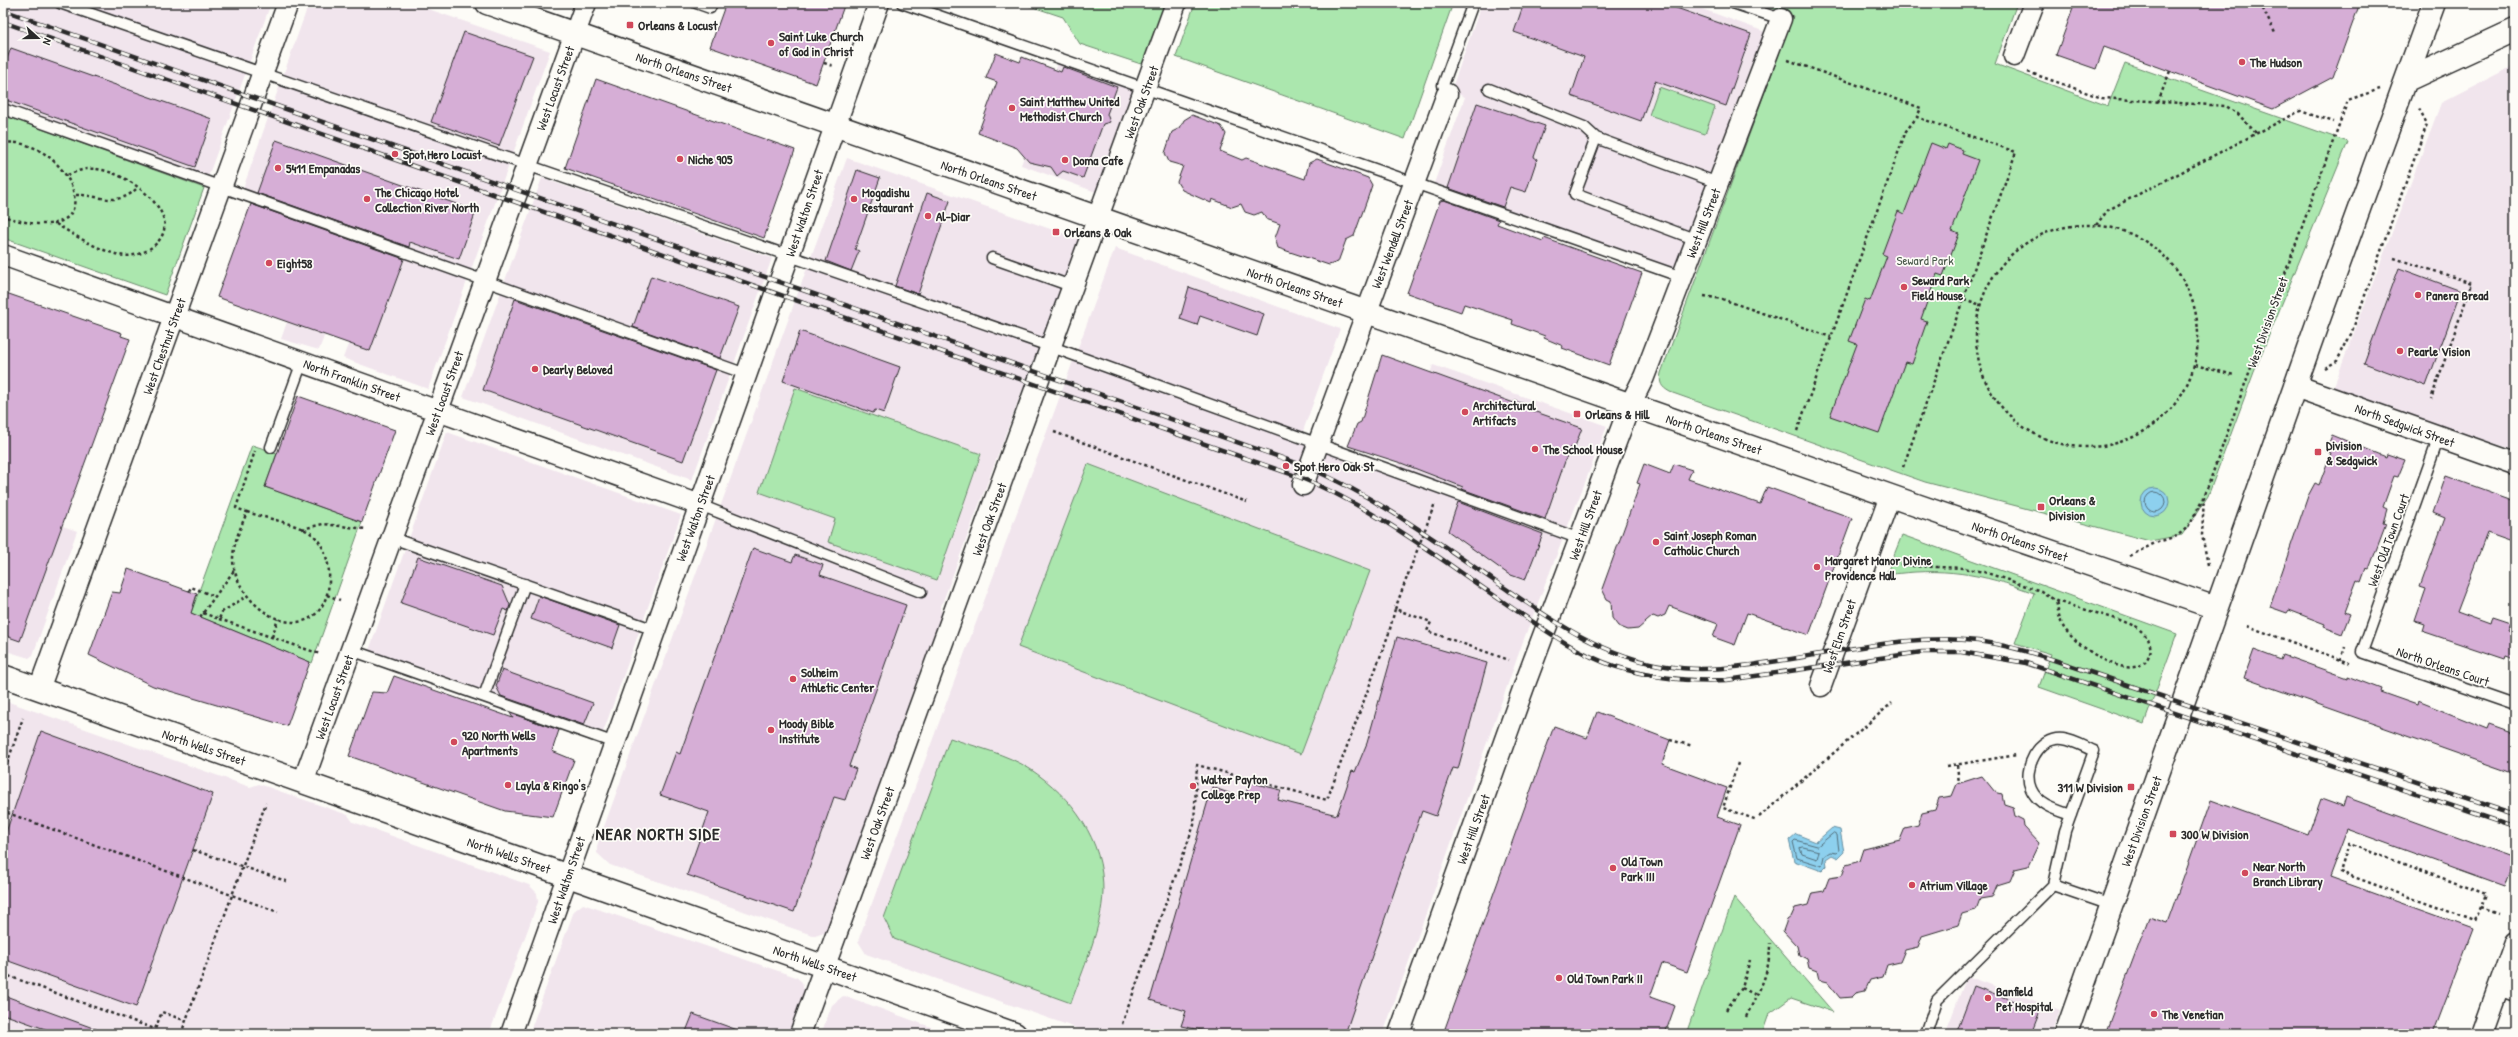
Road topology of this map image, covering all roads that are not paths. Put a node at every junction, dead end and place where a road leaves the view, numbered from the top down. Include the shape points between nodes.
1 (60, 3) edge
2 (288, 3) edge
3 (487, 3) edge
4 (586, 3) edge
5 (696, 3) edge
6 (712, 3) edge
7 (879, 3) edge
8 (902, 3) edge
9 (1176, 3) edge
10 (1473, 3) edge
11 (1733, 3) edge
12 (2034, 3) edge
13 (2434, 3) edge
14 (1781, 19) joint
15 (2515, 30) edge
16 (574, 34) junction
17 (2014, 56) road end
18 (262, 74) junction
19 (2407, 80) junction
20 (1146, 89) junction
21 (1489, 90) dead end
22 (1447, 94) joint
23 (3, 109) edge
24 (835, 126) junction
25 (1596, 138) junction
26 (527, 164) junction
27 (1415, 183) junction
28 (1718, 183) junction
29 (221, 186) junction
30 (1099, 218) junction
31 (1697, 240) junction
32 (3, 255) edge
33 (788, 256) junction
34 (992, 258) dead end
35 (1682, 277) junction
36 (485, 281) junction
37 (1074, 287) junction
38 (1367, 312) junction
39 (174, 316) junction
40 (1052, 346) junction
41 (302, 362) junction
42 (746, 374) junction
43 (2296, 386) junction
44 (1630, 404) junction
45 (438, 410) junction
46 (2439, 437) junction
47 (1318, 443) junction
48 (271, 447) dead end
49 (2515, 464) edge
50 (1303, 485) dead end
51 (1890, 496) junction
52 (700, 504) junction
53 (392, 538) junction
54 (1580, 539) junction
55 (525, 584) junction
56 (921, 592) dead end
57 (2216, 608) junction
58 (656, 630) junction
59 (352, 650) junction
60 (2362, 652) joint
61 (3, 676) edge
62 (1821, 686) dead end
63 (39, 689) junction
64 (484, 696) junction
65 (2515, 705) edge
66 (615, 743) junction
67 (303, 782) junction
68 (2071, 815) junction
69 (568, 876) junction
70 (2053, 884) junction
71 (2112, 905) junction
72 (2515, 942) edge
73 (824, 967) junction
74 (2506, 994) edge
75 (512, 1034) edge
76 (800, 1034) edge
77 (1015, 1034) edge
78 (1399, 1034) edge
79 (1926, 1034) edge
80 (2066, 1034) edge
81 (2482, 1034) edge

1 - 18 lane
2 - 18 street, West Chestnut Street
3 - 16 street, North Orleans Street
4 - 16 street, West Locust Street
5 - 6 lane via 710,8
7 - 24 street, West Walton Street
8 - 20 lane
9 - 20 street, West Oak Street
10 - 22 lane, West Wendell Street via 1443,85
11 - 14 lane
12 - 17 street
13 - 19 street, West Division Street
14 - 28 street, West Hill Street
15 - 19 street
16 - 24 street, North Orleans Street
16 - 26 street, West Locust Street
18 - 26 lane
18 - 29 street, West Chestnut Street
19 - 43 street, West Division Street
20 - 27 lane
20 - 30 street, West Oak Street
21 - 25 lane via 1584,127
22 - 27 street, West Wendell Street
23 - 29 lane
24 - 30 street, North Orleans Street
24 - 33 street, West Walton Street
25 - 28 lane
25 - 31 lane via 1575,194
26 - 33 lane
26 - 36 street, West Locust Street
27 - 35 lane
27 - 38 street, West Wendell Street
28 - 31 street, West Hill Street
29 - 36 lane
29 - 39 street, West Chestnut Street
30 - 37 street, West Oak Street
30 - 38 street, North Orleans Street
31 - 35 street, West Hill Street
32 - 39 street, North Franklin Street
33 - 40 lane
33 - 42 street, West Walton Street
34 - 37 lane
35 - 44 street, West Hill Street via 1644,377
36 - 42 lane
36 - 45 street, West Locust Street
37 - 40 street, West Oak Street
38 - 44 street, North Orleans Street
38 - 47 street, West Wendell Street
39 - 41 street, North Franklin Street
39 - 63 street, West Chestnut Street
40 - 47 lane
40 - 73 street, West Oak Street
41 - 45 street, North Franklin Street
41 - 48 lane
42 - 52 street, West Walton Street
43 - 46 street, North Sedgwick Street
43 - 57 street, West Division Street
44 - 51 street, North Orleans Street
44 - 54 street, West Hill Street
45 - 52 street, North Franklin Street
45 - 53 street, West Locust Street
46 - 49 street, North Sedgwick Street
46 - 60 lane, West Old Town Court
47 - 50 street, West Wendell Street
47 - 54 lane
51 - 57 street, North Orleans Street
51 - 62 street, West Elm Street
52 - 56 lane
52 - 58 street, West Walton Street
53 - 55 lane
53 - 59 street, West Locust Street
54 - 78 street, West Hill Street
55 - 58 lane
55 - 64 lane
57 - 71 street, West Division Street
58 - 66 street, West Walton Street
59 - 64 lane
59 - 67 street, West Locust Street
60 - 65 lane, North Orleans Court
61 - 63 street, North Wells Street
63 - 67 street, North Wells Street
64 - 66 lane
66 - 69 street, West Walton Street
67 - 69 street, North Wells Street
68 - 68 lane via 2094,751 2063,739 2051,741 2039,748 2032,759 2027,773 2031,790 2039,801
68 - 70 lane
69 - 73 street, North Wells Street
69 - 75 street, West Walton Street
70 - 71 lane
70 - 79 lane via 1937,1000
71 - 80 street, West Division Street
72 - 74 street
73 - 76 street, West Oak Street
73 - 77 street, North Wells Street
74 - 81 street

